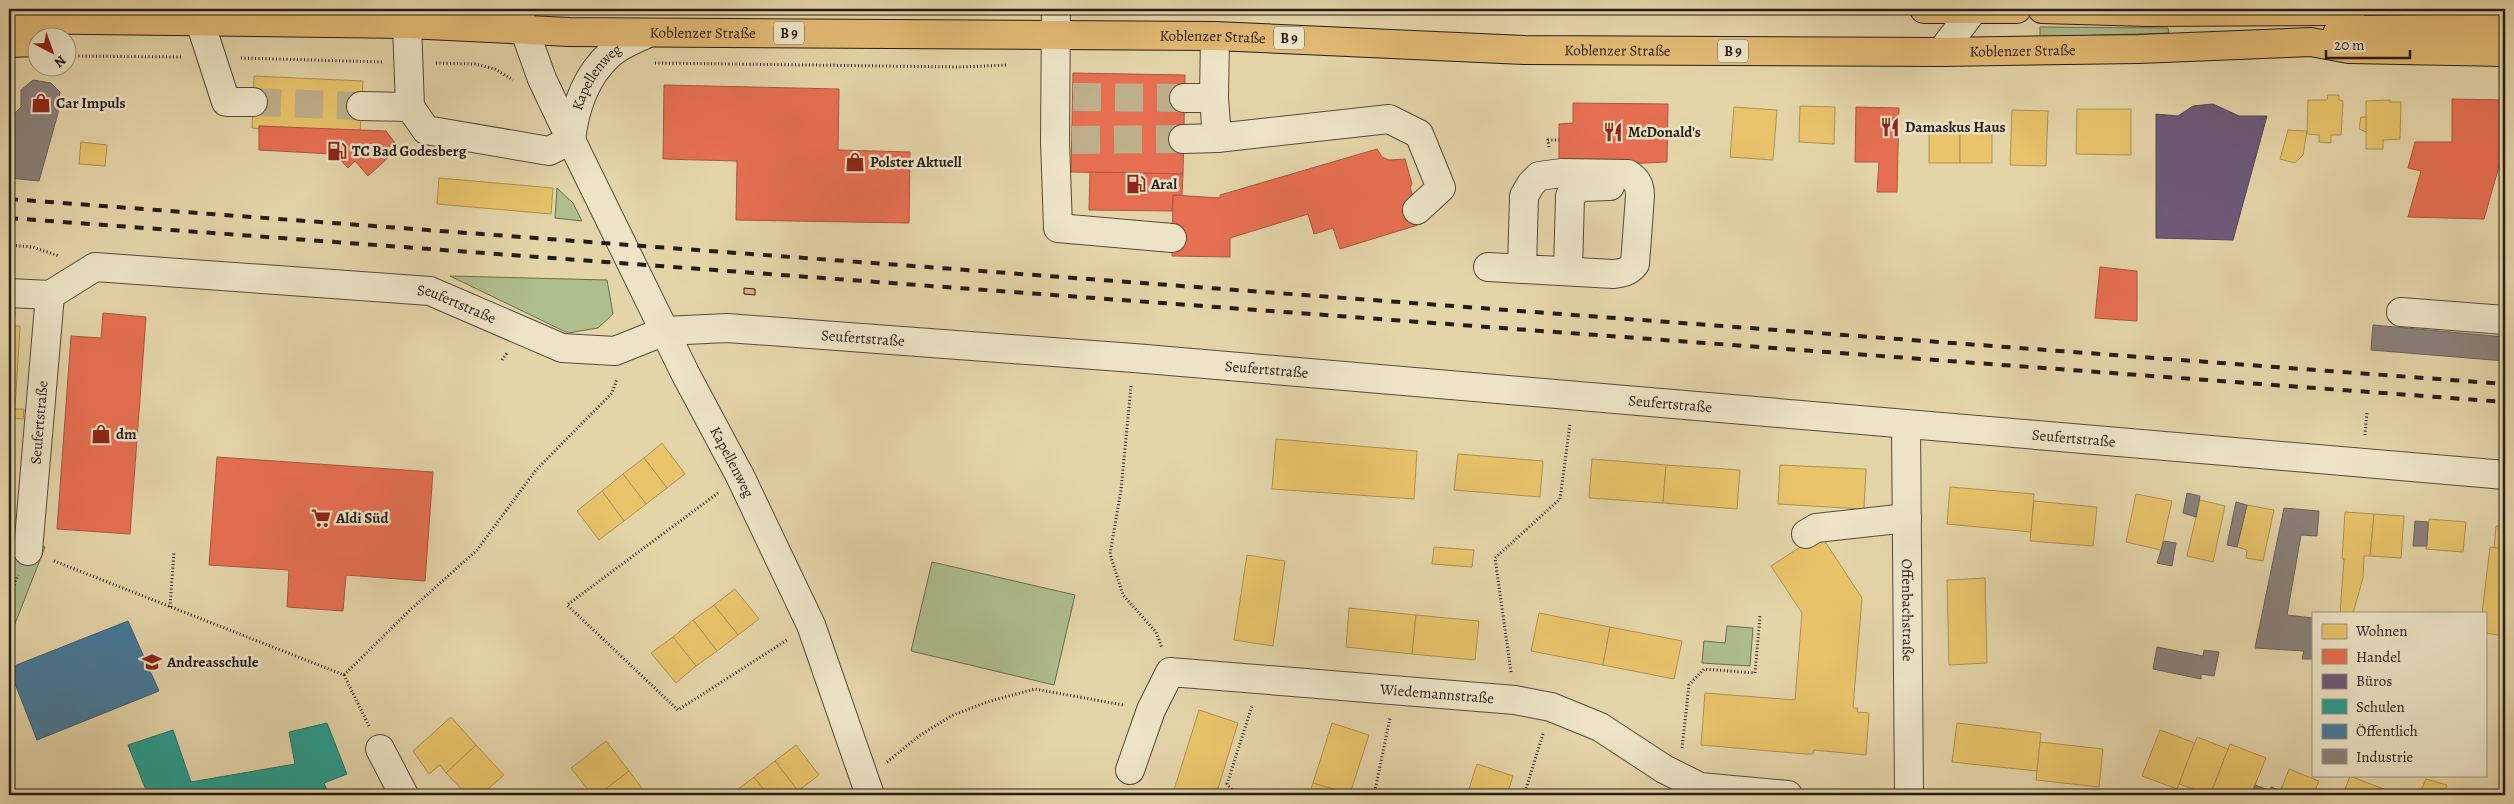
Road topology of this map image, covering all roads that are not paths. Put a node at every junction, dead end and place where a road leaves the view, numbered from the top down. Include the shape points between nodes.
1 (1924, 9) edge
2 (1974, 9) edge
3 (2017, 9) edge
4 (2042, 9) edge
5 (2346, 10) edge
6 (2505, 12) edge
7 (9, 19) edge
8 (520, 19) edge
9 (200, 22) junction
10 (1055, 22) edge
11 (407, 24) junction
12 (2505, 28) edge
13 (648, 33) junction
14 (1215, 36) junction
15 (78, 38) edge
16 (28, 42) edge
17 (2311, 42) junction
18 (9, 43) edge
19 (1941, 52) junction
20 (2505, 52) edge
21 (1184, 98) tunnel mouth
22 (1214, 98) junction
23 (253, 102) tunnel mouth
24 (362, 106) tunnel mouth
25 (410, 107) junction
26 (1217, 138) junction
27 (1183, 139) tunnel mouth
28 (571, 140) junction
29 (1640, 191) junction
30 (1417, 210) dead end
31 (1172, 238) dead end
32 (1488, 267) dead end
33 (1522, 269) junction
34 (1568, 271) junction
35 (9, 293) edge
36 (50, 295) junction
37 (2401, 312) dead end
38 (2505, 320) edge
39 (665, 331) junction
40 (1906, 425) junction
41 (2505, 475) edge
42 (1907, 518) junction
43 (1806, 534) dead end
44 (28, 551) road end
45 (380, 749) road end
46 (1130, 770) dead end
47 (867, 788) edge
48 (404, 795) edge
49 (1788, 795) edge
50 (1909, 795) edge

1 - 2 main road
2 - 3 main road
2 - 19 street
4 - 5 main road via 2148,12
5 - 6 main road
7 - 9 main road, Koblenzer Straße / B 9
8 - 11 main road, Koblenzer Straße / B 9
8 - 13 main road, Koblenzer Straße / B 9
8 - 28 street, Kapellenweg via 542,79
9 - 11 main road, Koblenzer Straße / B 9
9 - 15 main road
9 - 23 street via 226,102
10 - 13 main road, Koblenzer Straße / B 9
10 - 14 main road, Koblenzer Straße / B 9
10 - 31 street via 1064,98 1058,228
11 - 25 street
12 - 17 main road, B 9 via 2348,30
13 - 28 street, Kapellenweg via 611,52 593,74 574,112
14 - 19 main road, Koblenzer Straße / B 9 via 1524,50
14 - 22 street
16 - 18 main road
17 - 19 main road, Koblenzer Straße / B 9
17 - 20 main road, Koblenzer Straße via 2349,48
21 - 22 street
22 - 26 street
24 - 25 street
25 - 28 street via 426,130 549,151
26 - 27 street
26 - 30 street via 1389,119 1419,134 1441,188
28 - 39 street, Kapellenweg
29 - 33 street via 1628,174 1539,176 1524,196
29 - 34 street via 1635,264 1624,273
29 - 34 street via 1588,186 1581,187 1570,196
32 - 33 street
33 - 34 street
35 - 36 street
36 - 39 street, Seufertstraße via 95,267 430,291 562,348 615,351
36 - 44 street, Seufertstraße
37 - 38 street
39 - 40 street, Seufertstraße via 728,328 1134,358
39 - 47 street, Kapellenweg via 740,476 811,625
40 - 41 street, Seufertstraße
40 - 42 street, Offenbachstraße
42 - 43 street via 1816,528
42 - 50 street, Offenbachstraße
45 - 48 street
46 - 49 street, Wiedemannstraße via 1150,710 1170,672 1515,700 1552,707 1600,727 1700,787

